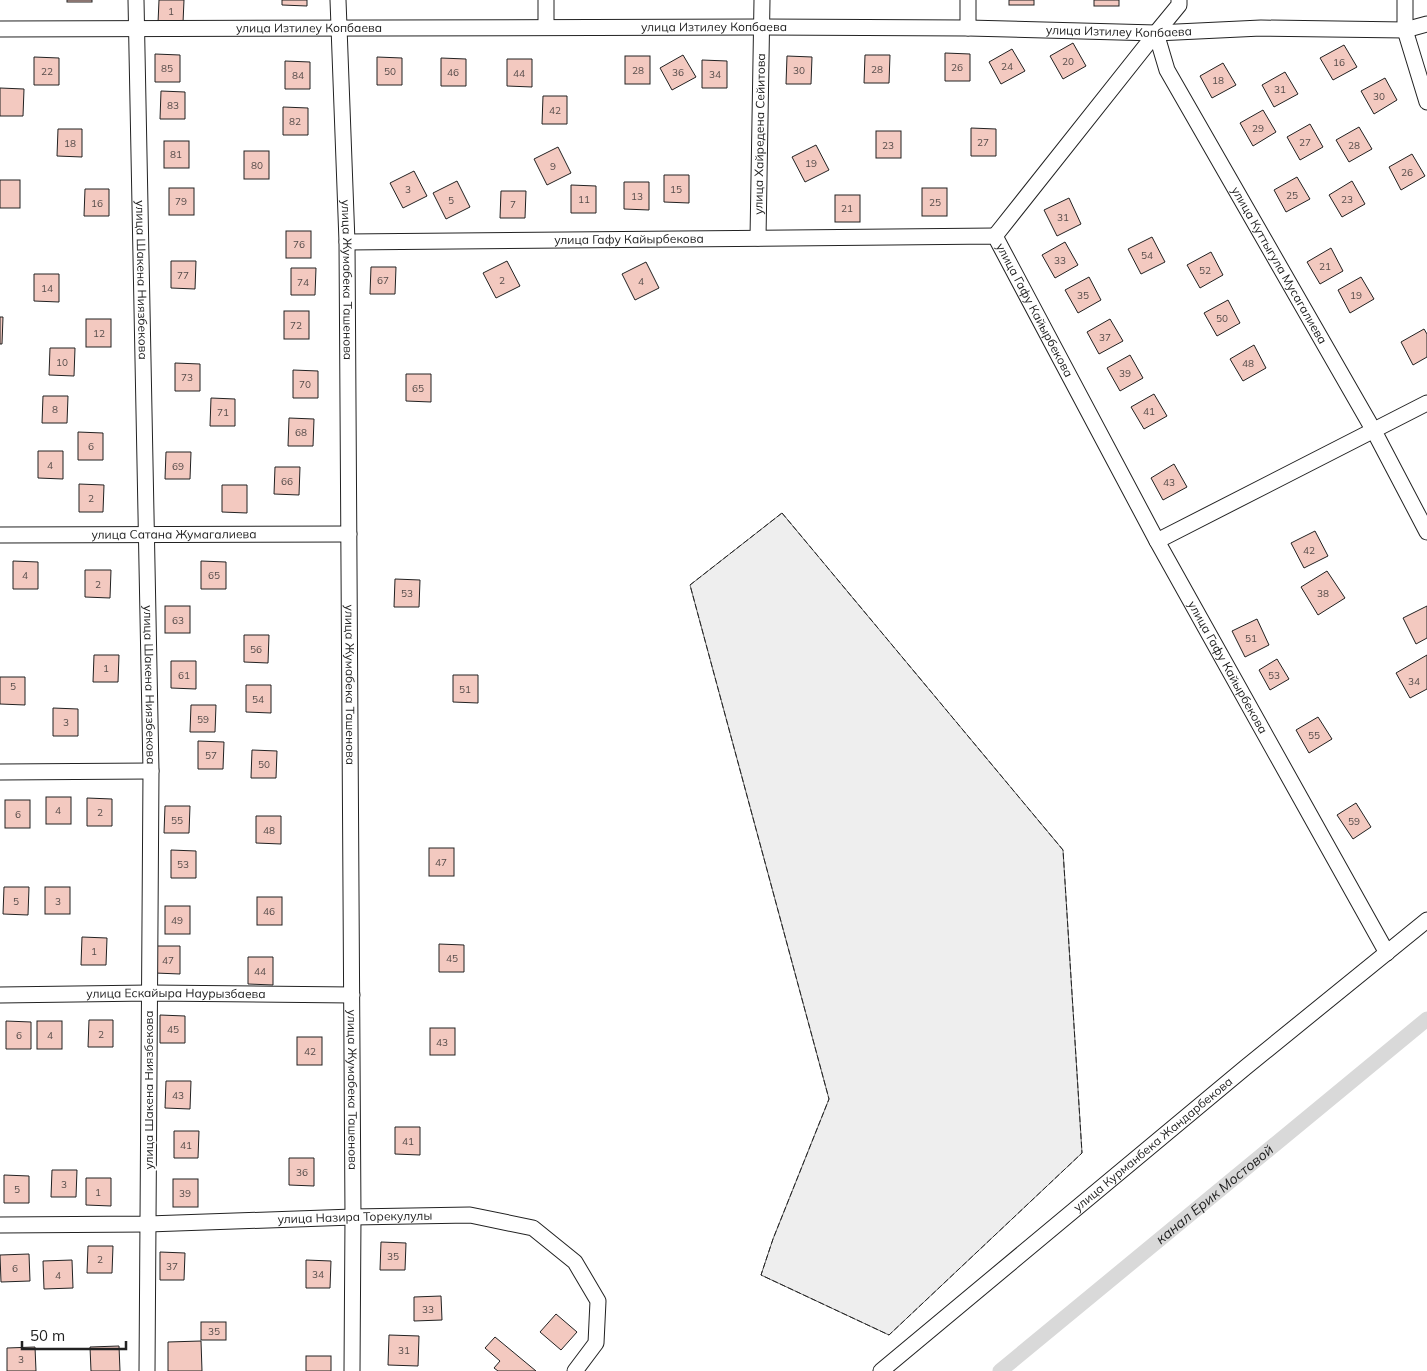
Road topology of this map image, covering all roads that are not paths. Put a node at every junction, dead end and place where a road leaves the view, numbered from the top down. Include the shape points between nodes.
1 (136, 0) edge
2 (338, 0) edge
3 (546, 0) edge
4 (762, 0) edge
5 (968, 0) edge
6 (1179, 0) edge
7 (1405, 0) edge
8 (1427, 24) edge
9 (546, 27) junction
10 (762, 27) junction
11 (136, 28) junction
12 (338, 28) junction
13 (968, 28) junction
14 (0, 29) edge
15 (1405, 30) junction
16 (1156, 33) junction
17 (1427, 102) edge
18 (995, 236) junction
19 (758, 238) junction
20 (347, 242) junction
21 (1427, 403) edge
22 (1374, 432) junction
23 (1427, 532) edge
24 (146, 534) junction
25 (349, 534) junction
26 (0, 535) edge
27 (1157, 541) junction
28 (151, 771) junction
29 (0, 772) edge
30 (1427, 920) edge
31 (1386, 953) junction
32 (150, 993) junction
33 (0, 995) edge
34 (352, 995) junction
35 (353, 1217) junction
36 (0, 1224) edge
37 (148, 1224) junction
38 (147, 1371) edge
39 (352, 1371) edge
40 (575, 1371) edge
41 (881, 1371) edge

1 - 11 street, улица Шакена Ниязбекова
2 - 12 street, улица Жумабека Ташенова
3 - 9 street
4 - 10 street, улица Хайредена Сейитова
5 - 13 street
6 - 16 street via 1179,5
7 - 15 street
8 - 15 street, улица Изтилеу Копбаева
9 - 10 street, улица Изтилеу Копбаева
9 - 12 street, улица Изтилеу Копбаева
10 - 13 street, улица Изтилеу Копбаева
10 - 19 street, улица Хайредена Сейитова
11 - 12 street, улица Изтилеу Копбаева
11 - 14 street, улица Изтилеу Копбаева
11 - 24 street, улица Шакена Ниязбекова
12 - 20 street, улица Жумабека Ташенова
13 - 16 street, улица Изтилеу Копбаева
15 - 16 street, улица Изтилеу Копбаева via 1261,28
15 - 17 street
16 - 18 street
16 - 22 street, улица Куттыгула Мусагалиева via 1167,70
18 - 19 street, улица Гафу Кайырбекова
18 - 27 street, улица Гафу Кайырбекова
19 - 20 street, улица Гафу Кайырбекова
20 - 25 street, улица Жумабека Ташенова
21 - 22 street
22 - 23 street, улица Куттыгула Мусагалиева
22 - 27 street
24 - 25 street, улица Сатана Жумагалиева
24 - 26 street, улица Сатана Жумагалиева
24 - 28 street, улица Шакена Ниязбекова
25 - 34 street, улица Жумабека Ташенова
27 - 31 street, улица Гафу Кайырбекова
28 - 29 street
28 - 32 street, улица Шакена Ниязбекова
30 - 31 street, улица Курманбека Жандарбекова
31 - 41 street, улица Курманбека Жандарбекова
32 - 33 street, улица Ескайыра Наурызбаева
32 - 34 street, улица Ескайыра Наурызбаева
32 - 37 street, улица Шакена Ниязбекова
34 - 35 street, улица Жумабека Ташенова
35 - 37 street, улица Назира Торекулулы
35 - 39 street, улица Жумабека Ташенова
35 - 40 street, улица Назира Торекулулы via 470,1215 533,1228 575,1262 598,1301 596,1343
36 - 37 street, улица Назира Торекулулы
37 - 38 street, улица Шакена Ниязбекова

